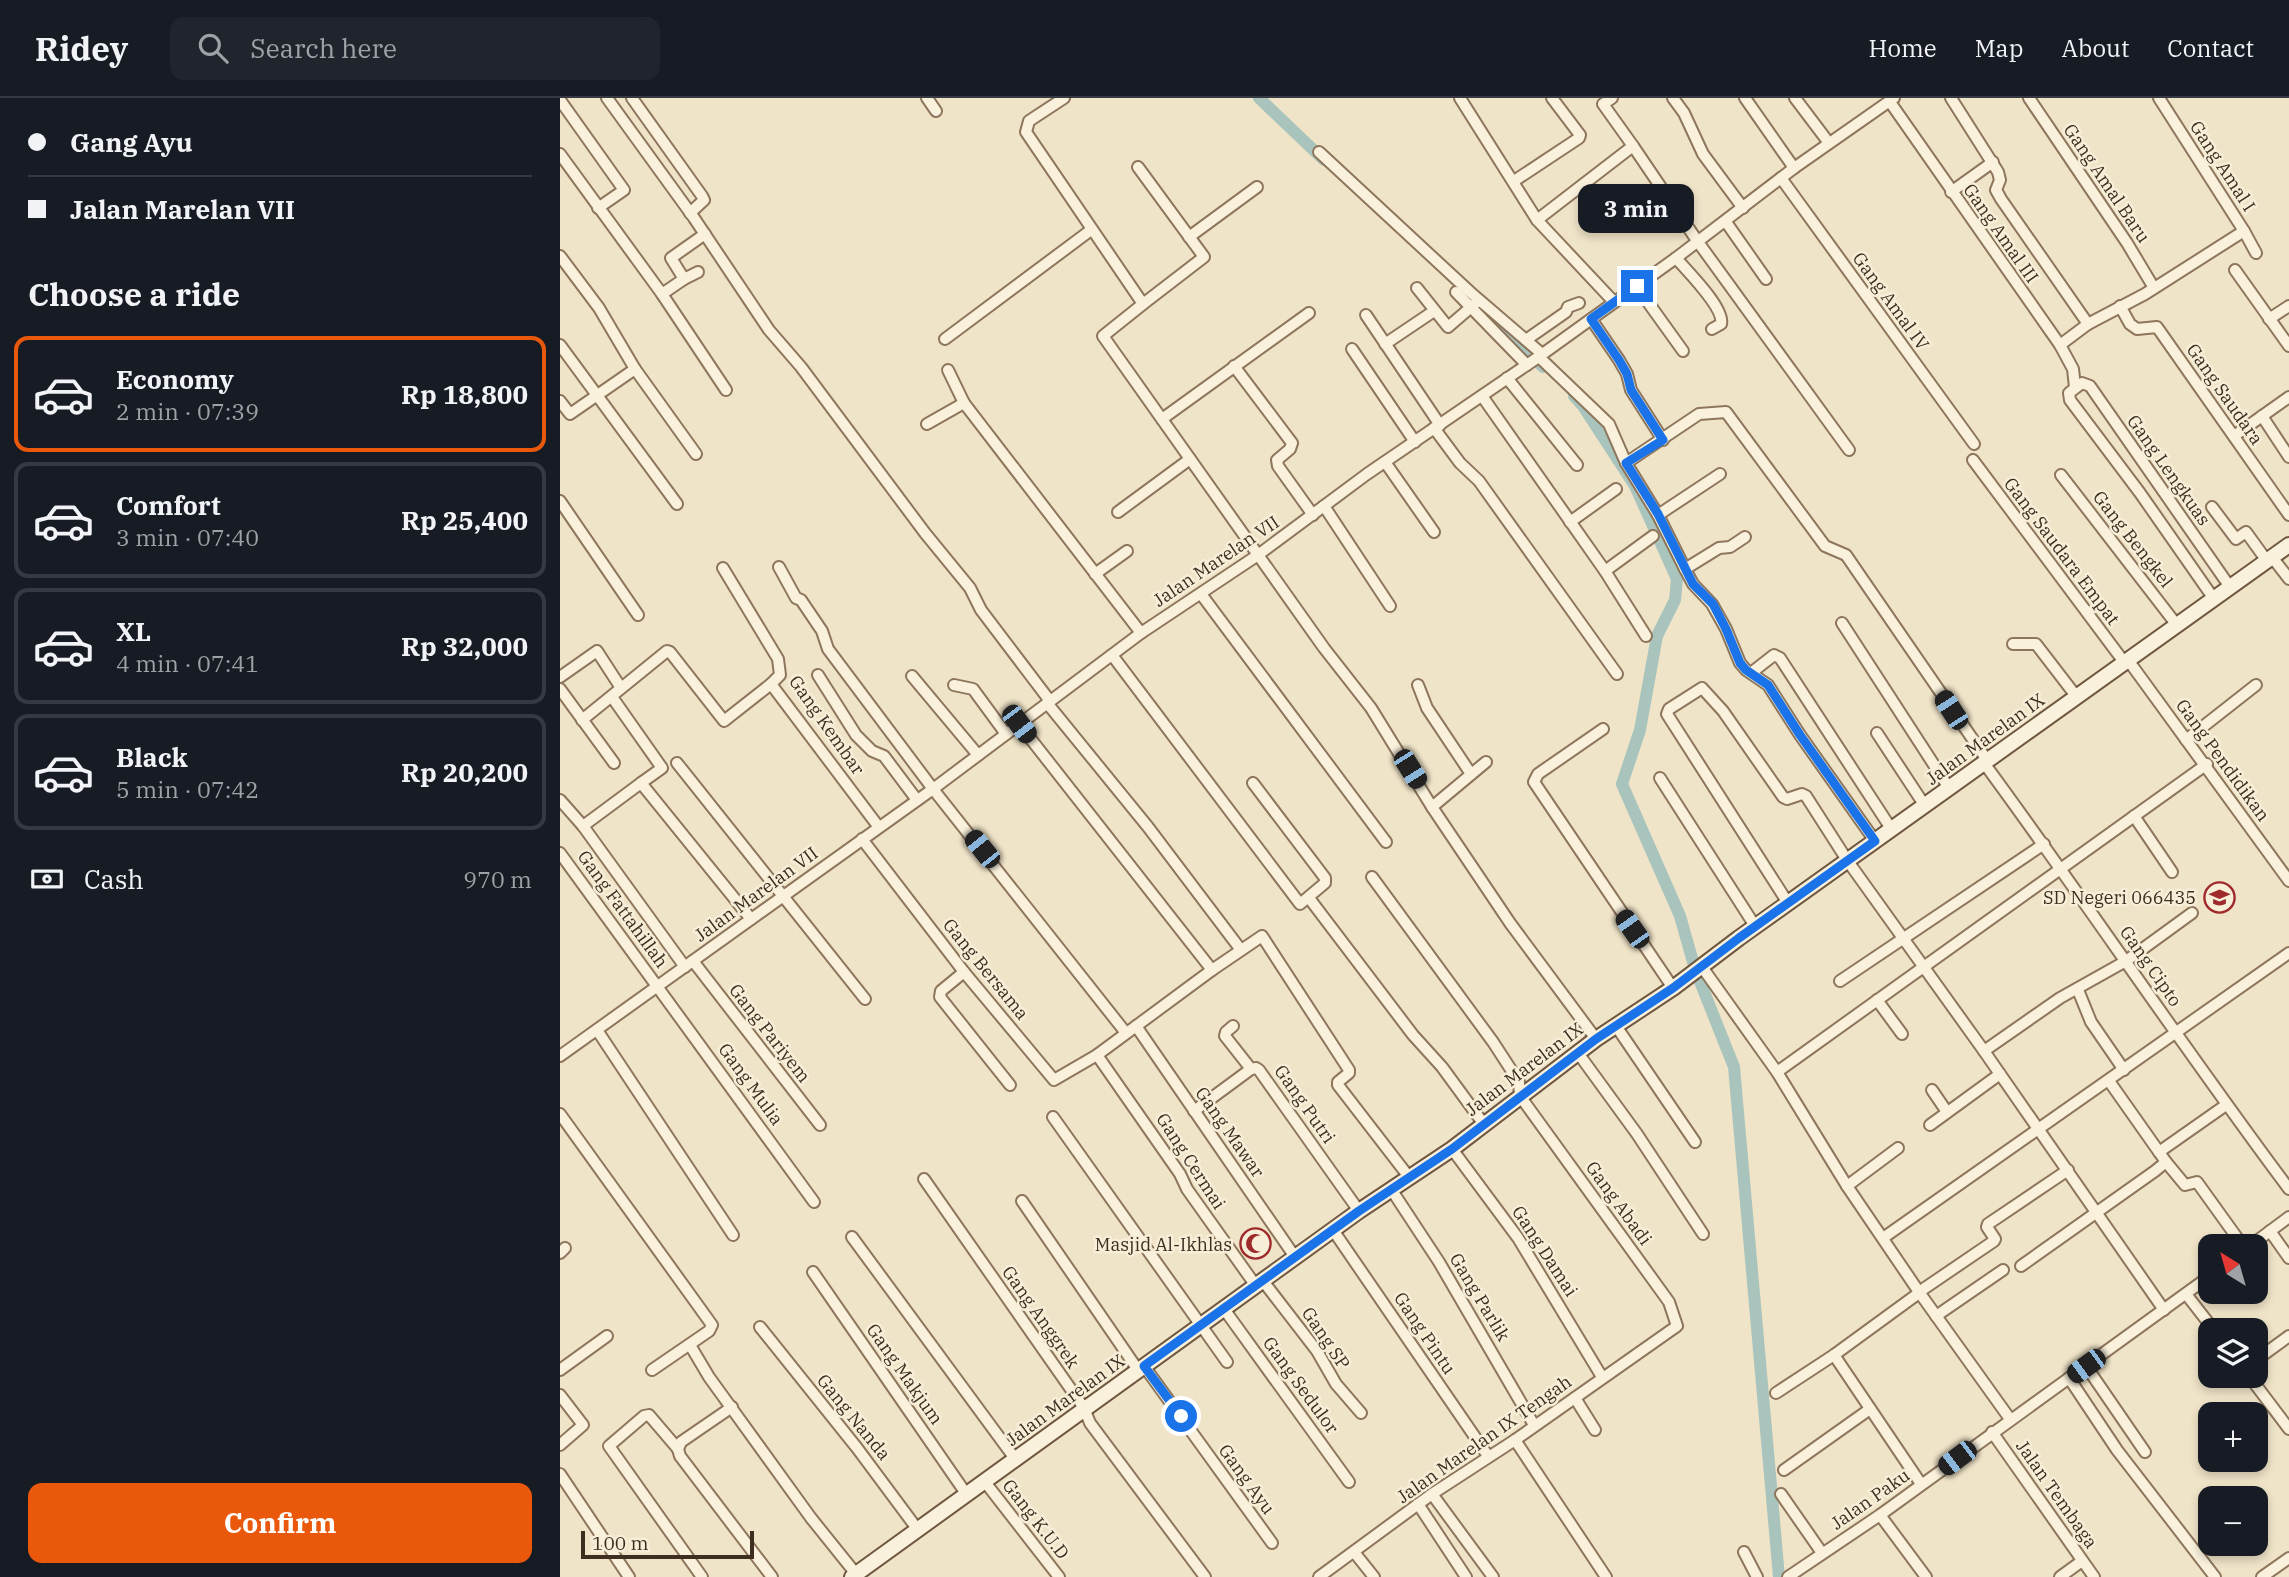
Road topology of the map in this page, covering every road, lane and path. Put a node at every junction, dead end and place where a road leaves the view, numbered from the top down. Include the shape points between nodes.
1 (607, 98) edge
2 (632, 98) edge
3 (927, 98) edge
4 (1064, 98) edge
5 (1460, 98) edge
6 (1552, 98) edge
7 (1612, 98) edge
8 (1673, 98) edge
9 (1745, 98) edge
10 (1796, 98) edge
11 (1951, 98) edge
12 (2029, 98) edge
13 (2159, 98) edge
14 (560, 100) edge
15 (1892, 100) edge
16 (936, 111) dead end
17 (1829, 144) junction
18 (1633, 146) junction
19 (1319, 152) dead end
20 (560, 154) edge
21 (1993, 162) junction
22 (1138, 167) dead end
23 (1794, 168) junction
24 (1781, 178) junction
25 (1514, 181) junction
26 (1257, 187) dead end
27 (1951, 192) junction
28 (598, 208) junction
29 (1743, 208) junction
30 (690, 213) junction
31 (1537, 220) junction
32 (1726, 222) junction
33 (1091, 230) junction
34 (2244, 231) junction
35 (705, 234) junction
36 (1189, 237) junction
37 (1698, 242) junction
38 (2256, 253) dead end
39 (560, 256) edge
40 (1676, 258) junction
41 (2235, 270) dead end
42 (698, 272) dead end
43 (684, 279) junction
44 (1766, 279) dead end
45 (1637, 286) junction
46 (1417, 288) dead end
47 (2154, 288) junction
48 (1456, 292) dead end
49 (662, 294) junction
50 (1614, 302) junction
51 (1579, 303) dead end
52 (1143, 304) junction
53 (1475, 304) junction
54 (2120, 306) junction
55 (2289, 306) edge
56 (1434, 311) junction
57 (1309, 313) dead end
58 (1366, 315) dead end
59 (1591, 319) junction
60 (2269, 319) junction
61 (2088, 324) junction
62 (1712, 329) dead end
63 (945, 339) dead end
64 (1526, 340) junction
65 (1385, 344) junction
66 (560, 345) edge
67 (2060, 345) junction
68 (2289, 346) edge
69 (1352, 349) dead end
70 (1683, 351) dead end
71 (1535, 359) junction
72 (1234, 366) junction
73 (635, 369) junction
74 (948, 370) dead end
75 (1507, 378) junction
76 (2075, 387) junction
77 (726, 390) dead end
78 (597, 395) junction
79 (1482, 396) junction
80 (2289, 397) edge
81 (560, 401) edge
82 (964, 403) junction
83 (2262, 416) junction
84 (1162, 419) junction
85 (927, 424) dead end
86 (1437, 427) junction
87 (2234, 436) junction
88 (1663, 440) junction
89 (1415, 442) junction
90 (1974, 444) dead end
91 (1849, 450) dead end
92 (696, 454) dead end
93 (2289, 457) edge
94 (1190, 459) junction
95 (1973, 460) dead end
96 (1385, 462) junction
97 (1626, 463) junction
98 (1577, 465) dead end
99 (1720, 474) dead end
100 (2061, 475) dead end
101 (1616, 489) dead end
102 (560, 501) edge
103 (677, 504) dead end
104 (1324, 506) junction
105 (2212, 507) dead end
106 (1118, 512) dead end
107 (1658, 514) junction
108 (1313, 515) junction
109 (2289, 515) edge
110 (1570, 522) junction
111 (1434, 532) dead end
112 (1653, 536) dead end
113 (1745, 537) dead end
114 (2289, 545) edge
115 (1128, 551) dead end
116 (1258, 555) junction
117 (2269, 559) junction
118 (779, 567) dead end
119 (723, 568) dead end
120 (1685, 569) junction
121 (1605, 571) junction
122 (1095, 574) junction
123 (2289, 579) edge
124 (2230, 587) junction
125 (1201, 593) junction
126 (2214, 599) junction
127 (1390, 606) dead end
128 (638, 615) dead end
129 (1842, 623) dead end
130 (2176, 624) junction
131 (1141, 634) junction
132 (1646, 636) dead end
133 (2013, 644) dead end
134 (1112, 655) junction
135 (2126, 661) junction
136 (1751, 673) junction
137 (1617, 674) dead end
138 (818, 675) dead end
139 (912, 676) dead end
140 (560, 677) edge
141 (771, 684) junction
142 (954, 685) dead end
143 (1418, 685) dead end
144 (2256, 685) dead end
145 (621, 688) junction
146 (560, 689) edge
147 (612, 696) junction
148 (2076, 696) junction
149 (1049, 702) junction
150 (582, 720) junction
151 (1019, 724) junction
152 (1603, 729) dead end
153 (1877, 733) dead end
154 (1006, 734) junction
155 (2186, 740) junction
156 (978, 755) junction
157 (1486, 762) dead end
158 (1985, 762) junction
159 (614, 763) dead end
160 (677, 763) dead end
161 (2207, 764) junction
162 (1471, 774) junction
163 (1660, 778) dead end
164 (641, 783) junction
165 (1253, 783) dead end
166 (1949, 788) junction
167 (933, 789) junction
168 (560, 800) edge
169 (917, 800) junction
170 (1925, 806) junction
171 (1432, 807) junction
172 (2134, 816) junction
173 (583, 826) junction
174 (878, 827) junction
175 (1892, 830) junction
176 (862, 839) junction
177 (1875, 841) junction
178 (1386, 842) dead end
179 (2044, 844) junction
180 (560, 853) edge
181 (1847, 860) junction
182 (2061, 868) junction
183 (2172, 872) dead end
184 (1372, 877) dead end
185 (2289, 881) edge
186 (782, 896) junction
187 (1309, 898) junction
188 (1788, 903) junction
189 (2192, 913) dead end
190 (751, 919) junction
191 (1755, 926) junction
192 (1904, 937) junction
193 (1241, 950) junction
194 (2289, 953) edge
195 (2126, 961) junction
196 (689, 964) junction
197 (1924, 967) junction
198 (1212, 970) junction
199 (1696, 971) junction
200 (964, 972) junction
201 (1840, 981) dead end
202 (659, 986) junction
203 (1673, 988) junction
204 (2078, 990) junction
205 (865, 999) dead end
206 (1877, 1000) junction
207 (1233, 1026) dead end
208 (1616, 1026) junction
209 (597, 1030) junction
210 (1131, 1030) junction
211 (2177, 1033) junction
212 (1902, 1034) dead end
213 (1596, 1039) junction
214 (1984, 1051) junction
215 (1578, 1053) junction
216 (1097, 1055) junction
217 (560, 1056) edge
218 (1251, 1069) junction
219 (2124, 1070) junction
220 (1777, 1072) junction
221 (2000, 1074) junction
222 (2109, 1081) junction
223 (1010, 1085) dead end
224 (1932, 1090) dead end
225 (1520, 1096) junction
226 (2226, 1105) junction
227 (1194, 1111) junction
228 (1947, 1112) junction
229 (560, 1114) edge
230 (1053, 1117) dead end
231 (1483, 1123) junction
232 (820, 1125) dead end
233 (1930, 1125) dead end
234 (2039, 1128) junction
235 (1695, 1142) dead end
236 (1898, 1148) dead end
237 (1452, 1149) junction
238 (2159, 1152) junction
239 (2166, 1162) junction
240 (2068, 1170) junction
241 (1409, 1177) junction
242 (924, 1179) dead end
243 (1847, 1186) junction
244 (1391, 1189) junction
245 (2289, 1189) edge
246 (1022, 1201) dead end
247 (814, 1202) dead end
248 (1359, 1211) junction
249 (2097, 1212) junction
250 (2289, 1217) edge
251 (1333, 1230) junction
252 (2270, 1231) junction
253 (1703, 1234) dead end
254 (2234, 1234) edge
255 (2266, 1234) edge
256 (733, 1235) dead end
257 (852, 1237) dead end
258 (1883, 1238) junction
259 (1295, 1257) junction
260 (2289, 1258) edge
261 (2021, 1266) dead end
262 (2003, 1270) dead end
263 (813, 1272) dead end
264 (1259, 1283) junction
265 (2198, 1285) edge
266 (1919, 1292) junction
267 (2186, 1294) junction
268 (1224, 1309) junction
269 (2164, 1310) junction
270 (1936, 1316) junction
271 (2205, 1318) edge
272 (1200, 1326) junction
273 (761, 1327) dead end
274 (1670, 1332) joint
275 (607, 1336) dead end
276 (2289, 1336) edge
277 (690, 1345) junction
278 (2268, 1351) edge
279 (1834, 1355) junction
280 (1227, 1362) dead end
281 (2086, 1366) junction
282 (1141, 1368) junction
283 (560, 1370) edge
284 (652, 1370) dead end
285 (1602, 1377) junction
286 (2069, 1378) junction
287 (2258, 1388) edge
288 (1776, 1393) dead end
289 (560, 1395) edge
290 (1575, 1398) junction
291 (732, 1407) junction
292 (1084, 1408) junction
293 (1870, 1409) junction
294 (1361, 1413) dead end
295 (2010, 1419) junction
296 (1534, 1425) junction
297 (2289, 1429) edge
298 (1595, 1430) dead end
299 (1992, 1432) junction
300 (1515, 1440) junction
301 (560, 1445) edge
302 (677, 1448) junction
303 (2145, 1452) dead end
304 (1488, 1455) junction
305 (1016, 1460) junction
306 (1784, 1470) dead end
307 (560, 1474) edge
308 (985, 1482) junction
309 (1349, 1482) dead end
310 (1921, 1485) junction
311 (1432, 1494) junction
312 (1781, 1494) dead end
313 (967, 1495) junction
314 (1418, 1504) junction
315 (1880, 1515) junction
316 (918, 1530) junction
317 (1272, 1544) dead end
318 (1353, 1552) junction
319 (1744, 1552) dead end
320 (1822, 1553) junction
321 (2289, 1558) edge
322 (2082, 1561) junction
323 (854, 1575) edge
324 (629, 1577) edge
325 (702, 1577) edge
326 (772, 1577) edge
327 (1059, 1577) edge
328 (1205, 1577) edge
329 (1319, 1577) edge
330 (1374, 1577) edge
331 (1466, 1577) edge
332 (1493, 1577) edge
333 (1606, 1577) edge
334 (1757, 1577) edge
335 (1788, 1577) edge
336 (1926, 1577) edge
337 (2060, 1577) edge
338 (2094, 1577) edge
339 (2214, 1577) edge
340 (2262, 1577) edge

1 - 30 street
2 - 30 street via 702,196 704,200
3 - 16 street
4 - 33 street via 1029,121 1025,129
5 - 25 street
6 - 25 street via 1580,138
7 - 18 street via 1603,104
8 - 29 street via 1703,153
9 - 23 street
10 - 17 street
11 - 21 street
12 - 47 street, Gang Amal Baru
13 - 34 street, Gang Amal I
14 - 28 street via 624,190
15 - 17 street, Jalan Marelan VII
15 - 27 street, Gang Amal III
17 - 23 street, Jalan Marelan VII
18 - 31 street
18 - 37 street
19 - 53 street
20 - 28 street
21 - 27 street
21 - 61 street via 2000,180 1997,191
22 - 36 street
23 - 24 street, Jalan Marelan VII
24 - 29 street, Jalan Marelan VII
24 - 90 street, Gang Amal IV
25 - 31 street
26 - 36 street
27 - 67 street, Gang Amal III
28 - 49 street
29 - 32 street, Jalan Marelan VII
30 - 35 street
31 - 50 street
32 - 37 street, Jalan Marelan VII
32 - 44 street
33 - 52 street
33 - 63 street
34 - 38 street, Gang Amal I
34 - 47 street
35 - 43 street via 671,258
35 - 149 street via 769,330 970,588
36 - 52 street via 1203,257
37 - 40 street, Jalan Marelan VII
37 - 91 street
39 - 73 street via 599,308
40 - 45 street, Jalan Marelan VII
40 - 62 street via 1717,307 1721,324
41 - 60 street
42 - 43 street
43 - 49 street
45 - 50 street, Jalan Marelan VII
45 - 70 street
46 - 56 street
47 - 54 street
48 - 53 street
49 - 77 street
50 - 59 street, Jalan Marelan VII
51 - 64 street
52 - 84 street via 1103,336
53 - 56 street via 1448,327
53 - 64 street
53 - 71 street
54 - 61 street
54 - 87 street, Gang Saudara via 2137,329 2157,327
55 - 60 street
56 - 65 street
57 - 72 street
58 - 65 street
59 - 71 street, Jalan Marelan VII
59 - 88 street
60 - 68 street
61 - 67 street
64 - 71 street
65 - 86 street
66 - 78 street
67 - 76 street, Gang Amal III via 2073,369
69 - 89 street
71 - 75 street, Jalan Marelan VII
71 - 97 street via 1609,424
72 - 84 street
72 - 108 street via 1292,443 1277,460 1278,466
73 - 78 street
73 - 92 street
74 - 82 street
75 - 79 street, Jalan Marelan VII
75 - 98 street
76 - 124 street, Gang Lengkuas via 2088,383
76 - 126 street, Gang Amal III via 2070,400
78 - 81 street via 570,414
78 - 103 street
79 - 86 street, Jalan Marelan VII
79 - 110 street
80 - 83 street
82 - 85 street
82 - 122 street
83 - 87 street
83 - 93 street
84 - 94 street
86 - 89 street, Jalan Marelan VII
86 - 137 street
87 - 109 street, Gang Saudara
88 - 97 street
88 - 158 street, Gang Cipto via 1699,414 1726,412 1825,546 1846,555
89 - 96 street, Jalan Marelan VII
94 - 106 street
94 - 116 street
95 - 135 street, Gang Saudara Empat
96 - 104 street, Jalan Marelan VII
96 - 111 street
97 - 107 street
99 - 107 street
100 - 130 street, Gang Bengkel
101 - 110 street
102 - 128 street
104 - 108 street, Jalan Marelan VII
104 - 127 street
105 - 117 street via 2236,539 2246,532
107 - 120 street
108 - 116 street, Jalan Marelan VII
110 - 121 street
112 - 121 street
113 - 120 street
114 - 117 main road, Jalan Marelan IX
115 - 122 street
116 - 125 street, Jalan Marelan VII
116 - 171 street via 1371,708
117 - 123 street
117 - 124 main road, Jalan Marelan IX
118 - 167 street, Gang Mawar via 822,631 828,649
119 - 141 street, Gang Kembar via 778,659 780,675
120 - 136 street via 1713,604 1740,663
121 - 132 street
122 - 131 street
124 - 126 main road, Jalan Marelan IX
125 - 131 street, Jalan Marelan VII
125 - 178 street
126 - 130 main road, Jalan Marelan IX
129 - 166 street
130 - 135 main road, Jalan Marelan IX
131 - 134 street, Jalan Marelan VII
133 - 148 street via 2036,644
134 - 149 street, Jalan Marelan VII
134 - 187 street via 1298,904
135 - 148 main road, Jalan Marelan IX
135 - 155 street, Gang Pendidikan
136 - 175 street via 1774,655 1780,658
136 - 177 street via 1768,685
138 - 169 street via 856,735 884,757
139 - 156 street
140 - 145 street via 597,651
141 - 145 street via 724,721 665,651
141 - 174 street, Gang Kembar
142 - 154 street via 973,689
143 - 162 street via 1427,708
144 - 155 street
145 - 147 street
146 - 150 street
147 - 150 street
147 - 164 street via 662,768
148 - 158 main road, Jalan Marelan IX
149 - 151 street, Jalan Marelan VII
149 - 193 street
150 - 159 street
151 - 154 street, Jalan Marelan VII
151 - 198 street
152 - 203 street via 1538,774 1534,782
153 - 170 street
154 - 156 street, Jalan Marelan VII
155 - 161 street, Gang Pendidikan
156 - 167 street, Jalan Marelan VII
157 - 162 street
158 - 166 main road, Jalan Marelan IX
158 - 179 street, Gang Cipto
160 - 186 street
161 - 172 street
161 - 185 street, Gang Pendidikan
162 - 171 street
163 - 191 street
164 - 173 street
164 - 190 street
165 - 187 street via 1325,878
166 - 170 main road, Jalan Marelan IX
167 - 169 street, Jalan Marelan VII
167 - 210 street, Gang Mawar
168 - 173 street, Gang Pariyem
169 - 174 street, Jalan Marelan VII
170 - 175 main road, Jalan Marelan IX
171 - 213 street via 1534,958
172 - 182 street
172 - 183 street
173 - 196 street, Gang Pariyem
174 - 176 street, Jalan Marelan VII
175 - 177 main road, Jalan Marelan IX
176 - 186 street, Jalan Marelan VII
176 - 200 street, Gang Bersama
177 - 181 main road, Jalan Marelan IX
179 - 182 street, Gang Cipto
179 - 192 street
180 - 202 street, Gang Fattahillah
181 - 188 main road, Jalan Marelan IX
181 - 188 street via 1806,796 1783,797 1705,689 1668,709
181 - 192 street
182 - 195 street, Gang Cipto
182 - 197 street
184 - 225 street via 1493,1042 1519,1082
186 - 190 street, Jalan Marelan VII
186 - 205 street
187 - 231 street
188 - 191 main road, Jalan Marelan IX
189 - 195 street
190 - 196 street, Jalan Marelan VII
191 - 199 main road, Jalan Marelan IX
192 - 197 street
192 - 201 street
193 - 198 street
193 - 241 street via 1262,936 1348,1068 1349,1073 1337,1084
194 - 211 street
195 - 204 street
195 - 211 street, Gang Cipto
196 - 202 street, Jalan Marelan VII
196 - 232 street, Gang Pariyem
197 - 206 street
197 - 214 street
198 - 210 street
199 - 203 main road, Jalan Marelan IX
199 - 220 street
200 - 216 street, Gang Bersama via 1052,1079
200 - 223 street via 940,991 940,997
202 - 209 street, Jalan Marelan VII
202 - 247 street, Gang Mulia
203 - 208 main road, Jalan Marelan IX
204 - 214 street
204 - 219 street via 2091,1022
206 - 212 street
206 - 220 street
207 - 218 street, Gang Putri via 1225,1036
208 - 213 main road, Jalan Marelan IX
208 - 235 street
209 - 217 street, Jalan Marelan VII
209 - 256 street
210 - 216 street
210 - 227 street, Gang Mawar
211 - 219 street
211 - 226 street, Gang Cipto
213 - 215 main road, Jalan Marelan IX
214 - 221 street
215 - 225 main road, Jalan Marelan IX
215 - 253 street
216 - 264 street, Gang Cermai via 1187,1189
218 - 227 street
218 - 248 street, Gang Putri via 1259,1070
219 - 222 street
220 - 243 street
221 - 228 street
221 - 234 street
222 - 234 street
222 - 238 street
224 - 228 street
225 - 231 main road, Jalan Marelan IX
225 - 274 street, Gang Abadi via 1668,1302 1677,1326
226 - 238 street
226 - 245 street, Gang Cipto
227 - 259 street, Gang Mawar
228 - 233 street
229 - 277 street via 712,1325
230 - 272 street
231 - 237 main road, Jalan Marelan IX
234 - 240 street
234 - 258 street
236 - 243 street
237 - 241 main road, Jalan Marelan IX
237 - 285 street, Gang Damai via 1518,1238
238 - 239 street
239 - 249 street
239 - 254 street via 2185,1185 2197,1182
240 - 249 street
240 - 266 street via 1988,1224 1994,1241
241 - 244 main road, Jalan Marelan IX
242 - 292 street, Gang Anggrek
243 - 258 street
244 - 248 main road, Jalan Marelan IX
244 - 296 street, Gang Parlik via 1440,1262
246 - 282 street, Gang Ayu
248 - 251 main road, Jalan Marelan IX
249 - 261 street
249 - 269 street
250 - 252 street
251 - 259 main road, Jalan Marelan IX
251 - 304 street, Gang Pintu
252 - 255 street
252 - 260 street
257 - 305 street
258 - 266 street
259 - 264 main road, Jalan Marelan IX
262 - 270 street
263 - 313 street, Gang Makjum
264 - 268 main road, Jalan Marelan IX
264 - 294 street, Gang SP via 1317,1351 1336,1384
265 - 267 street, Jalan Paku
266 - 270 street
266 - 279 street
267 - 269 street, Jalan Paku
267 - 271 street
268 - 272 main road, Jalan Marelan IX
268 - 309 street, Gang Sedulor
269 - 281 street, Jalan Paku
270 - 295 street
272 - 280 street
272 - 282 main road, Jalan Marelan IX
273 - 316 street, Gang Nanda
274 - 285 street, Jalan Marelan IX Tengah
275 - 283 street
276 - 278 street
277 - 284 street
277 - 291 street
279 - 288 street
279 - 293 street
281 - 286 street, Jalan Paku
281 - 303 street
282 - 292 main road, Jalan Marelan IX
282 - 317 street, Gang Ayu
285 - 290 street, Jalan Marelan IX Tengah
286 - 295 street, Jalan Paku
286 - 339 street via 2117,1450
287 - 297 street
289 - 301 street via 583,1425
290 - 296 street, Jalan Marelan IX Tengah
290 - 298 street
291 - 302 street
291 - 323 street
292 - 305 main road, Jalan Marelan IX
292 - 328 street, Gang Anggrek via 1090,1423
293 - 306 street
293 - 310 street
295 - 299 street, Jalan Paku
296 - 300 street, Jalan Marelan IX Tengah
299 - 310 street, Jalan Paku
299 - 322 street, Jalan Tembaga
300 - 304 street, Jalan Marelan IX Tengah
300 - 333 street
302 - 325 street via 649,1416 643,1416 608,1446
302 - 326 street
304 - 311 street, Jalan Marelan IX Tengah
305 - 308 main road, Jalan Marelan IX
307 - 324 street
308 - 313 main road, Jalan Marelan IX
308 - 327 street, Gang K.U.D
310 - 315 street, Jalan Paku
311 - 314 street, Jalan Marelan IX Tengah
311 - 332 street
312 - 320 street
313 - 316 main road, Jalan Marelan IX
314 - 318 street, Jalan Marelan IX Tengah
314 - 331 street
315 - 320 street, Jalan Paku
315 - 336 street
316 - 323 main road, Jalan Marelan IX
318 - 329 street, Jalan Marelan IX Tengah
318 - 330 street
319 - 334 street
320 - 335 street, Jalan Paku
321 - 340 street
322 - 337 street
322 - 338 street, Jalan Tembaga

